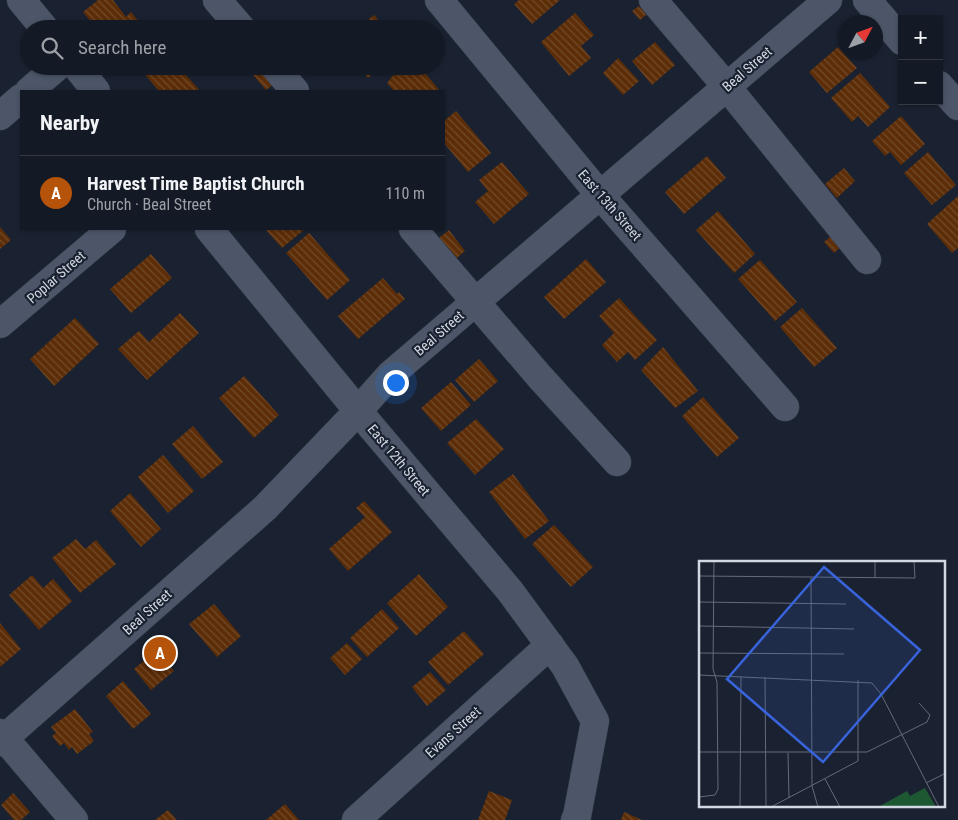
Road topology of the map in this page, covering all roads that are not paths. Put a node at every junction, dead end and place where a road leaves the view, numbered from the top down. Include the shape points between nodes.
1 (21, 0) edge
2 (217, 0) edge
3 (439, 0) edge
4 (653, 0) edge
5 (828, 0) edge
6 (867, 0) edge
7 (38, 20) edge
8 (234, 20) edge
9 (898, 36) edge
10 (48, 75) edge
11 (83, 75) edge
12 (282, 75) edge
13 (727, 87) junction
14 (943, 89) edge
15 (30, 90) edge
16 (95, 90) edge
17 (294, 90) edge
18 (20, 99) edge
19 (958, 106) edge
20 (0, 116) edge
21 (600, 195) junction
22 (111, 230) edge
23 (210, 230) edge
24 (414, 230) edge
25 (867, 260) dead end
26 (476, 302) junction
27 (0, 324) edge
28 (785, 407) dead end
29 (358, 411) junction
30 (617, 462) dead end
31 (550, 645) junction
32 (2, 738) edge
33 (74, 820) edge
34 (356, 820) edge
35 (575, 820) edge

1 - 7 street
2 - 8 street
3 - 21 street, East 13th Street
4 - 13 street
5 - 13 street, Beal Street
6 - 9 street
10 - 15 street
11 - 16 street
12 - 17 street
13 - 21 street, Beal Street
13 - 25 street
14 - 19 street
18 - 20 street
21 - 26 street, Beal Street
21 - 28 street, East 13th Street
22 - 27 street, Poplar Street
23 - 29 street, East 12th Street
24 - 26 street
26 - 29 street, Beal Street via 390,375
26 - 30 street
29 - 31 street, East 12th Street via 510,592
29 - 32 street, Beal Street via 264,508
31 - 34 street, Evans Street
31 - 35 street, East 12th Street via 595,721
32 - 33 street

